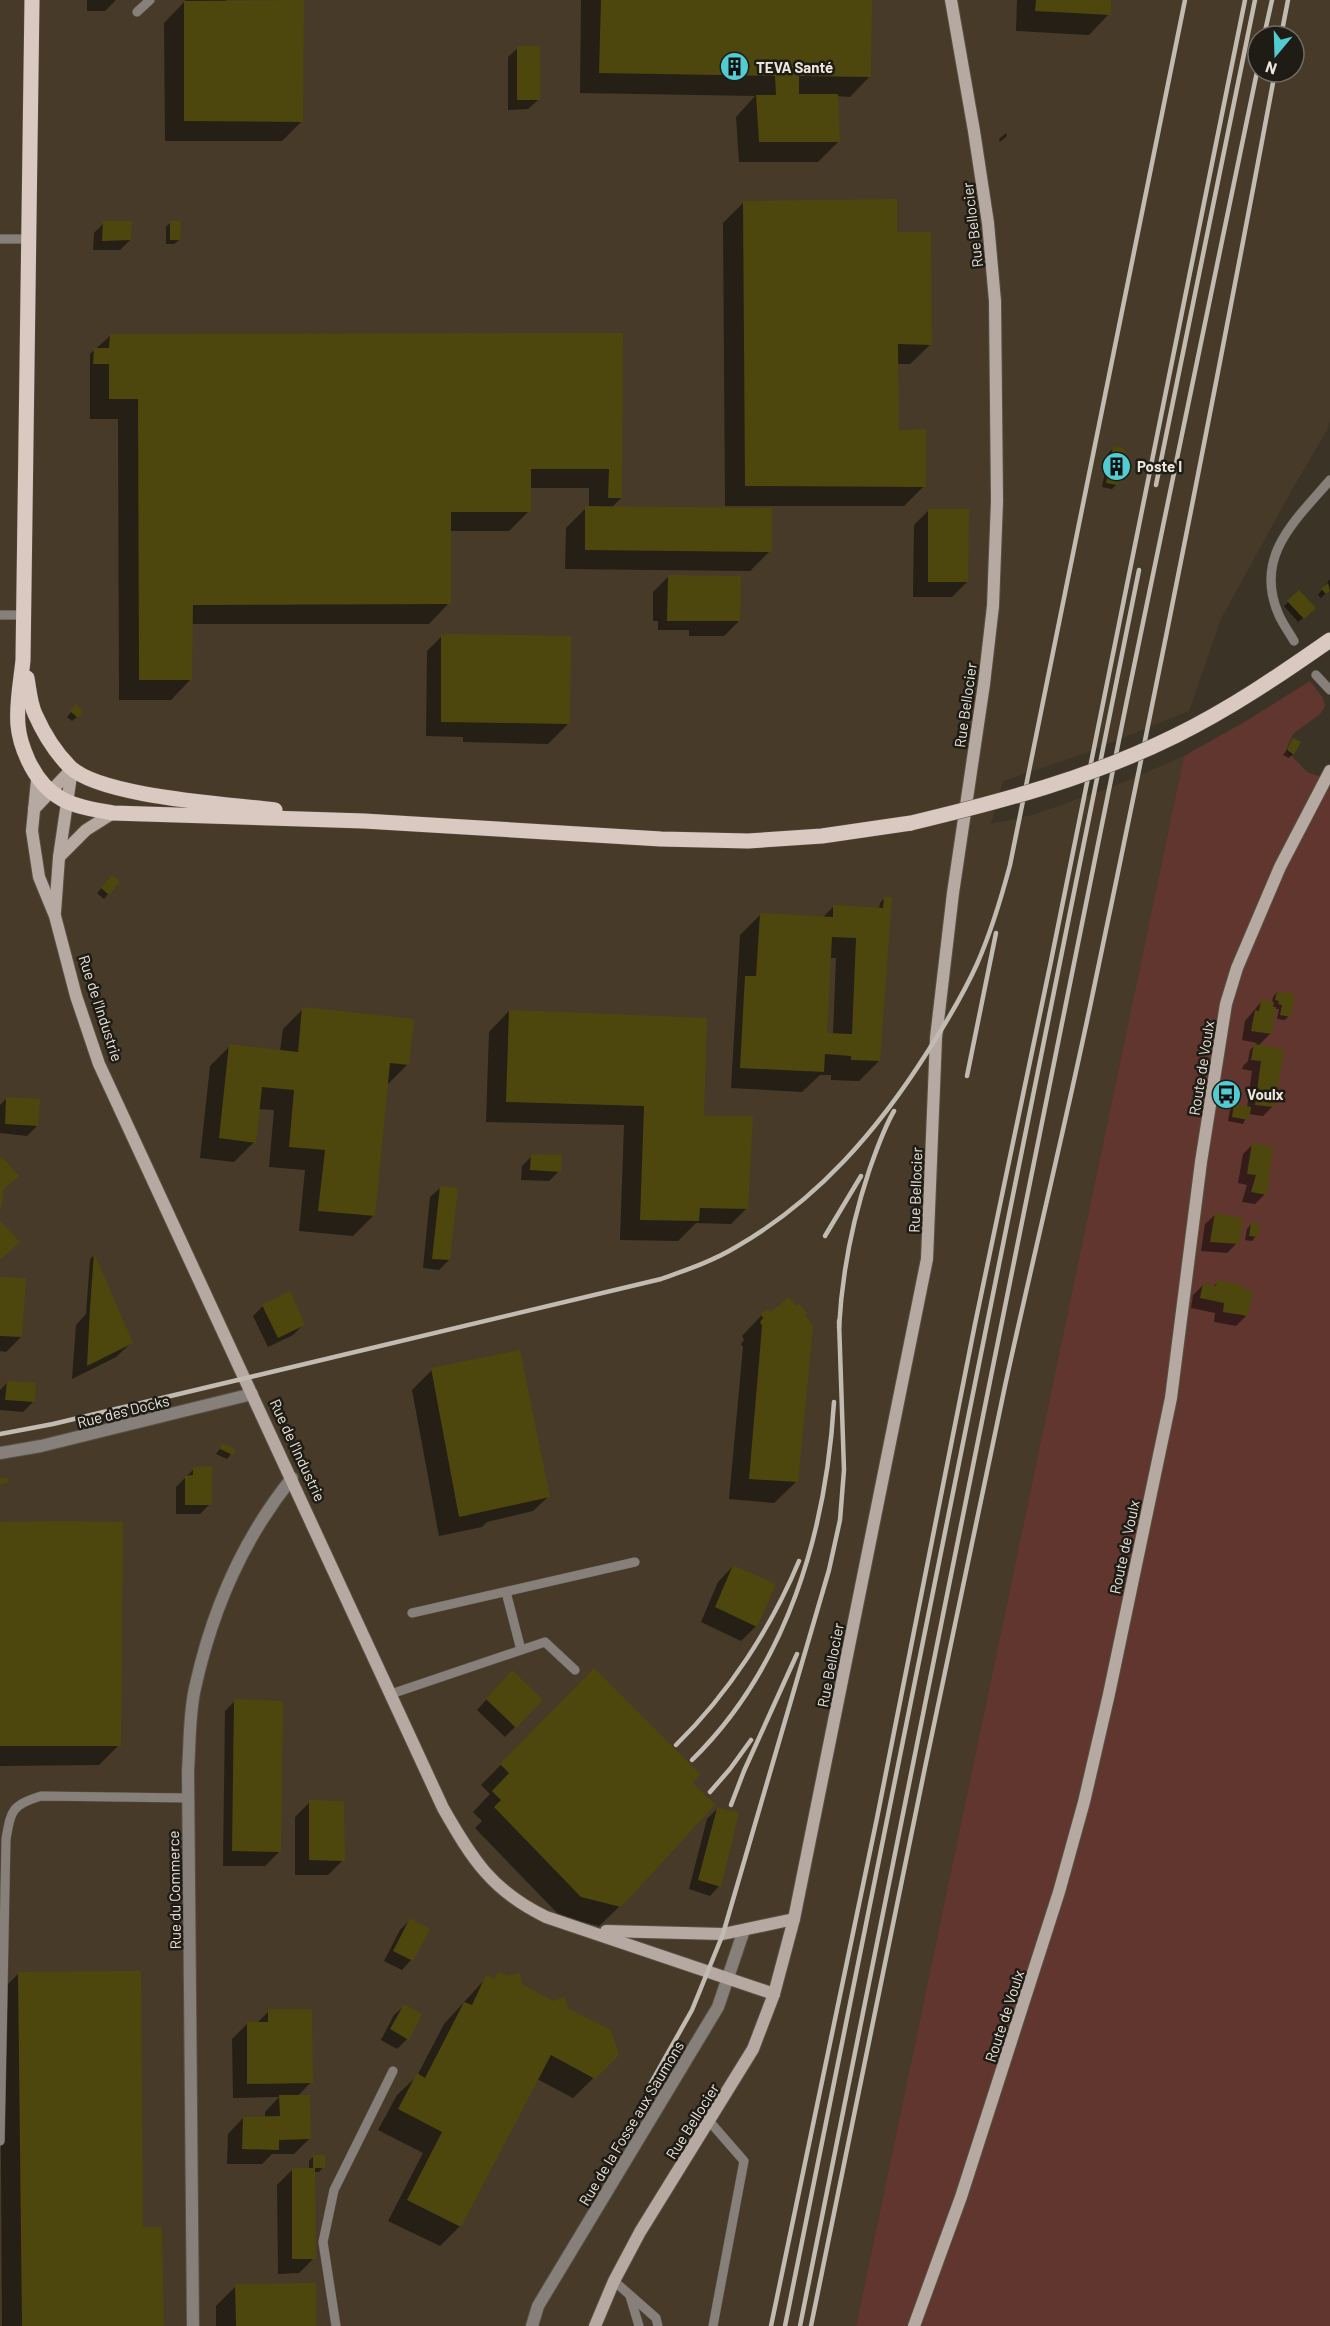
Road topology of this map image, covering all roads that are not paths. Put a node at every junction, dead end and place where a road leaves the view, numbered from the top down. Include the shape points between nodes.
1 (32, 0) edge
2 (150, 0) edge
3 (951, 0) edge
4 (137, 12) dead end
5 (0, 239) edge
6 (28, 239) junction
7 (1330, 480) edge
8 (0, 615) edge
9 (24, 615) junction
10 (1330, 640) edge
11 (1294, 641) dead end
12 (23, 660) junction
13 (1317, 675) dead end
14 (1330, 690) edge
15 (72, 769) junction
16 (1330, 771) edge
17 (37, 780) junction
18 (50, 792) junction
19 (67, 802) junction
20 (34, 809) junction
21 (114, 813) junction
22 (364, 821) junction
23 (60, 857) junction
24 (55, 916) junction
25 (252, 1394) junction
26 (0, 1453) edge
27 (292, 1478) junction
28 (635, 1562) dead end
29 (506, 1592) junction
30 (412, 1613) dead end
31 (521, 1650) junction
32 (574, 1670) dead end
33 (391, 1694) junction
34 (188, 1798) junction
35 (794, 1919) junction
36 (744, 1930) junction
37 (592, 1931) junction
38 (728, 1978) junction
39 (774, 1994) junction
40 (393, 2072) dead end
41 (710, 2122) junction
42 (0, 2141) edge
43 (614, 2281) junction
44 (629, 2294) junction
45 (194, 2326) edge
46 (336, 2326) edge
47 (532, 2326) edge
48 (595, 2326) edge
49 (639, 2326) edge
50 (658, 2326) edge
51 (713, 2326) edge
52 (914, 2326) edge

1 - 6 main road
2 - 4 lane
3 - 35 main road, Rue Bellocier via 988,223 995,301 997,501 993,606 936,1038 927,1258
5 - 6 lane
6 - 9 main road
7 - 11 lane via 1296,519 1276,550 1270,569 1278,613
8 - 9 lane
9 - 12 main road
10 - 22 main road, bridge via 1242,700 1174,736 1059,783 911,823 822,836 748,841
12 - 15 main road via 34,712 52,745
12 - 17 main road via 18,724 22,747
13 - 14 lane
15 - 18 main road
15 - 19 main road
15 - 22 main road via 127,791
16 - 52 main road, Route de Voulx via 1280,867 1226,1004 1171,1398 1089,1780 1059,1892 961,2197
17 - 18 main road
17 - 20 main road
18 - 19 main road
18 - 20 main road
19 - 21 main road
19 - 23 main road
20 - 24 main road via 32,831 39,877
21 - 22 main road
21 - 23 main road via 86,830
23 - 24 main road
24 - 25 main road, Rue de l'Industrie via 99,1064
25 - 26 street, Rue des Docks
25 - 27 main road, Rue de l'Industrie
27 - 33 main road, Rue de l'Industrie
27 - 34 street, Rue du Commerce via 245,1545 220,1600 195,1689
28 - 29 lane
29 - 30 lane
29 - 31 lane
31 - 32 lane via 545,1642
31 - 33 lane
33 - 37 main road, Rue de l'Industrie via 443,1808 466,1848 490,1878 506,1894 546,1917
34 - 42 lane via 41,1797 24,1801 11,1814 6,1839
34 - 45 street, Rue du Commerce
35 - 36 main road
35 - 39 main road, Rue Bellocier
36 - 37 main road via 723,1934
36 - 38 street, Rue de la Fosse aux Saumons
37 - 38 main road
38 - 39 main road
38 - 47 street, Rue de la Fosse aux Saumons via 718,2007 538,2306
39 - 41 main road, Rue Bellocier via 753,2049
40 - 46 lane via 334,2190 323,2242
41 - 43 main road, Rue Bellocier via 640,2232
41 - 51 lane via 744,2161
43 - 44 lane
43 - 48 main road, Rue Bellocier
44 - 49 lane
44 - 50 lane via 656,2318

